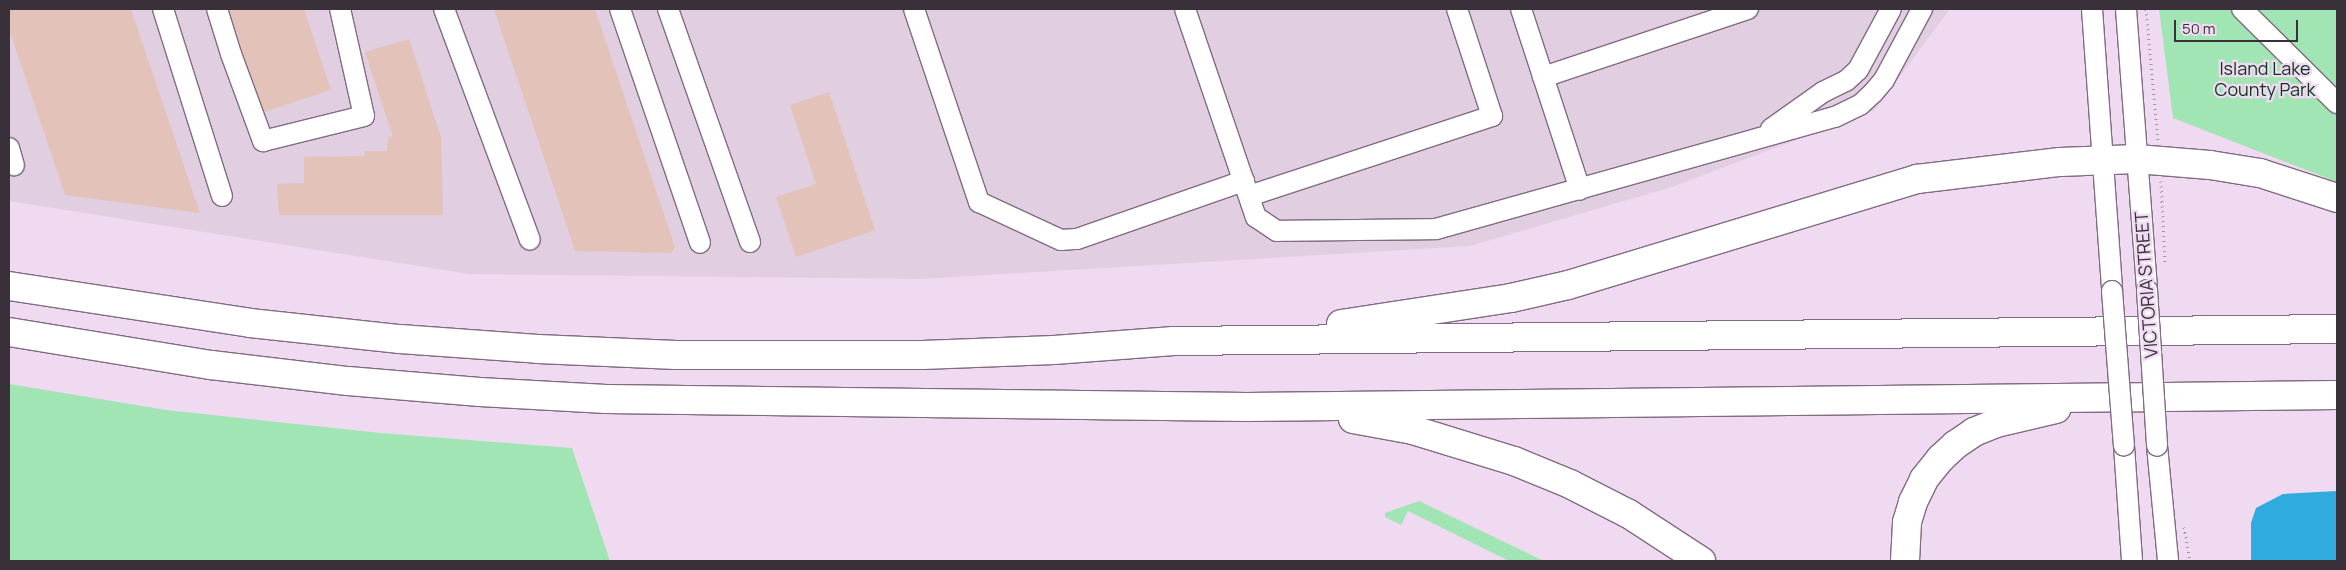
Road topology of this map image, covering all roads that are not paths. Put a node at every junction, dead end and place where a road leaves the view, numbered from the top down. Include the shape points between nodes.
1 (163, 9) edge
2 (217, 9) edge
3 (340, 9) edge
4 (444, 9) edge
5 (620, 9) edge
6 (668, 9) edge
7 (914, 9) edge
8 (1185, 9) edge
9 (1457, 9) edge
10 (1521, 9) edge
11 (1748, 9) edge
12 (1891, 9) edge
13 (1922, 9) edge
14 (2092, 9) edge
15 (2126, 9) edge
16 (2242, 9) edge
17 (1543, 78) junction
18 (2337, 103) edge
19 (1760, 137) junction
20 (2102, 159) junction
21 (2137, 159) junction
22 (1246, 188) junction
23 (1580, 190) junction
24 (222, 196) dead end
25 (2337, 198) edge
26 (530, 240) dead end
27 (750, 242) dead end
28 (700, 243) dead end
29 (9, 286) edge
30 (2337, 329) edge
31 (9, 332) edge
32 (1202, 340) junction
33 (2337, 396) edge
34 (2100, 398) junction
35 (1247, 408) junction
36 (1701, 561) edge
37 (1905, 561) edge
38 (2132, 561) edge
39 (2168, 561) edge

1 - 24 street
2 - 3 street via 263,141 364,116
4 - 26 street
5 - 28 street
6 - 27 street
7 - 22 street via 979,202 1061,240 1078,239
8 - 22 street
9 - 22 street via 1492,116
10 - 17 street
11 - 17 street
12 - 19 street via 1858,70
13 - 19 street via 1884,80 1860,105 1834,117
14 - 20 street, VICTORIA STREET
15 - 21 street, VICTORIA STREET
16 - 18 street
17 - 23 street
19 - 23 street
20 - 21 highway
20 - 32 highway via 1917,178 1568,285 1511,298 1354,323
20 - 38 street, VICTORIA STREET, bridge
21 - 25 highway via 2210,165 2260,174
21 - 39 street, VICTORIA STREET, bridge
22 - 23 street via 1256,217 1277,231 1436,229
29 - 32 highway via 250,323 547,350 811,357 1016,351
30 - 32 highway
31 - 35 highway via 211,365 480,392 744,402
33 - 34 highway
34 - 35 highway
34 - 37 highway via 1996,423 1955,445 1924,479 1912,502 1906,522
35 - 36 highway via 1308,412 1368,421 1412,430 1514,461 1630,514

